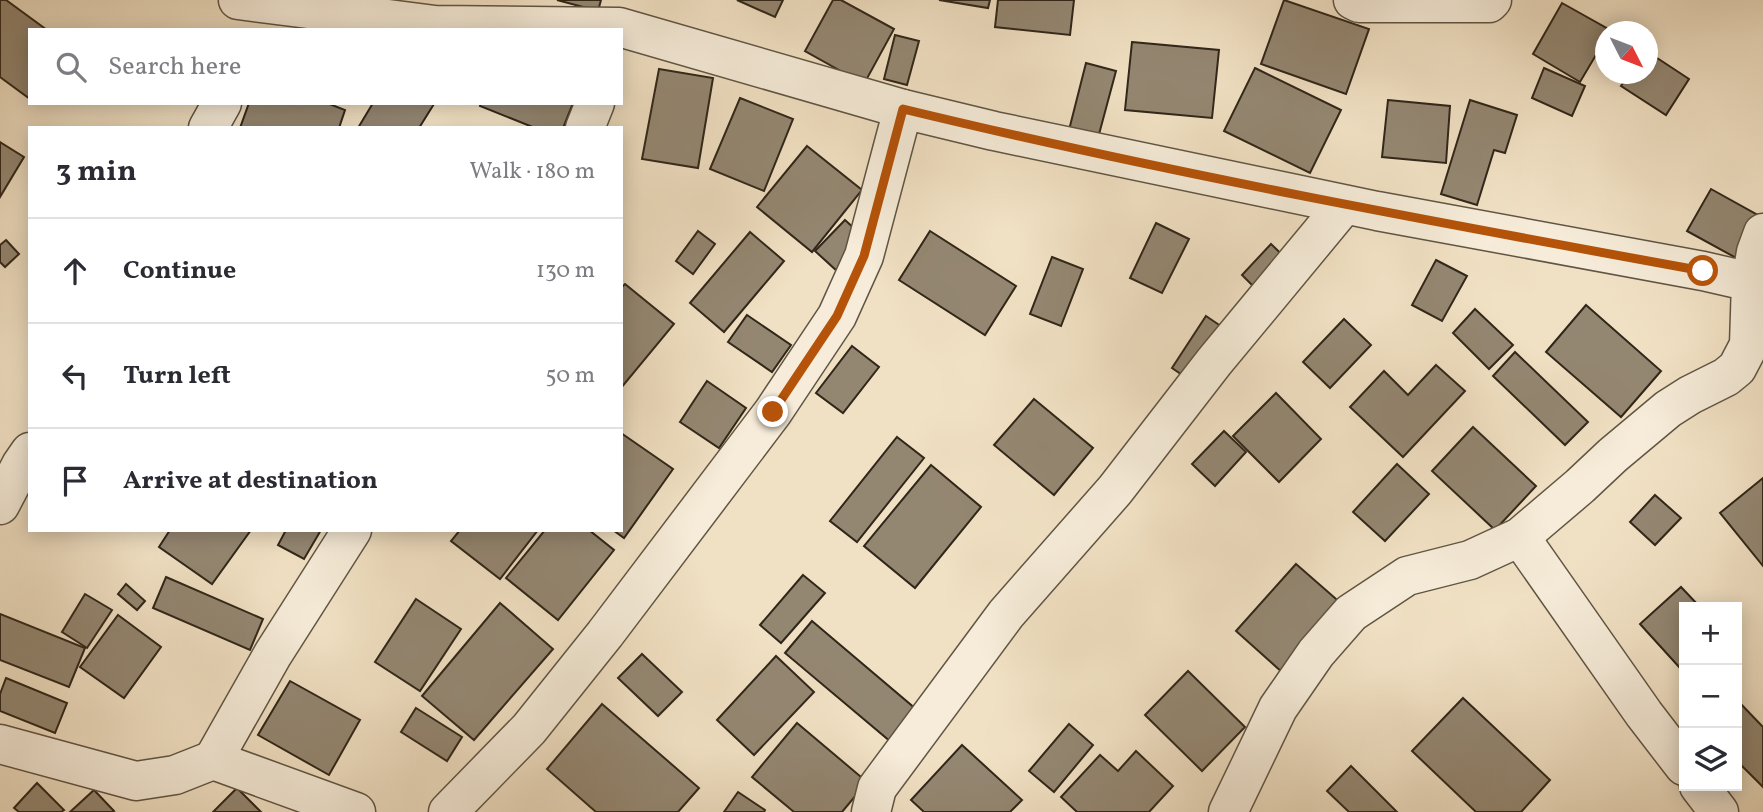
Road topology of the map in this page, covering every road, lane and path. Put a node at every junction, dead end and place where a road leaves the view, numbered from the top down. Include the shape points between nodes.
1 (1353, 0) edge
2 (1492, 0) edge
3 (245, 10) edge
4 (619, 28) edge
5 (623, 29) edge
6 (221, 105) edge
7 (594, 105) edge
8 (903, 109) junction
9 (209, 126) edge
10 (586, 126) edge
11 (1344, 205) junction
12 (1763, 233) edge
13 (1751, 282) junction
14 (1757, 332) edge
15 (28, 455) edge
16 (0, 505) edge
17 (351, 532) edge
18 (1520, 537) junction
19 (0, 744) edge
20 (1679, 759) edge
21 (213, 761) junction
22 (1703, 791) edge
23 (356, 812) edge
24 (449, 812) edge
25 (871, 812) edge
26 (1228, 812) edge
27 (1719, 812) edge

1 - 2 street
3 - 4 street via 435,24
5 - 8 street
6 - 9 street
7 - 10 street
8 - 11 street
8 - 24 street via 864,256 837,316 773,412 605,634 529,729
11 - 13 street
11 - 25 street via 1115,490 1006,614 877,789
12 - 13 street
13 - 14 street
14 - 18 street via 1737,368 1668,409
15 - 16 street
17 - 21 street via 273,654
18 - 20 street
18 - 26 street via 1471,560 1407,576 1351,613 1278,708
19 - 21 street via 136,781 174,775
21 - 23 street
22 - 27 street

